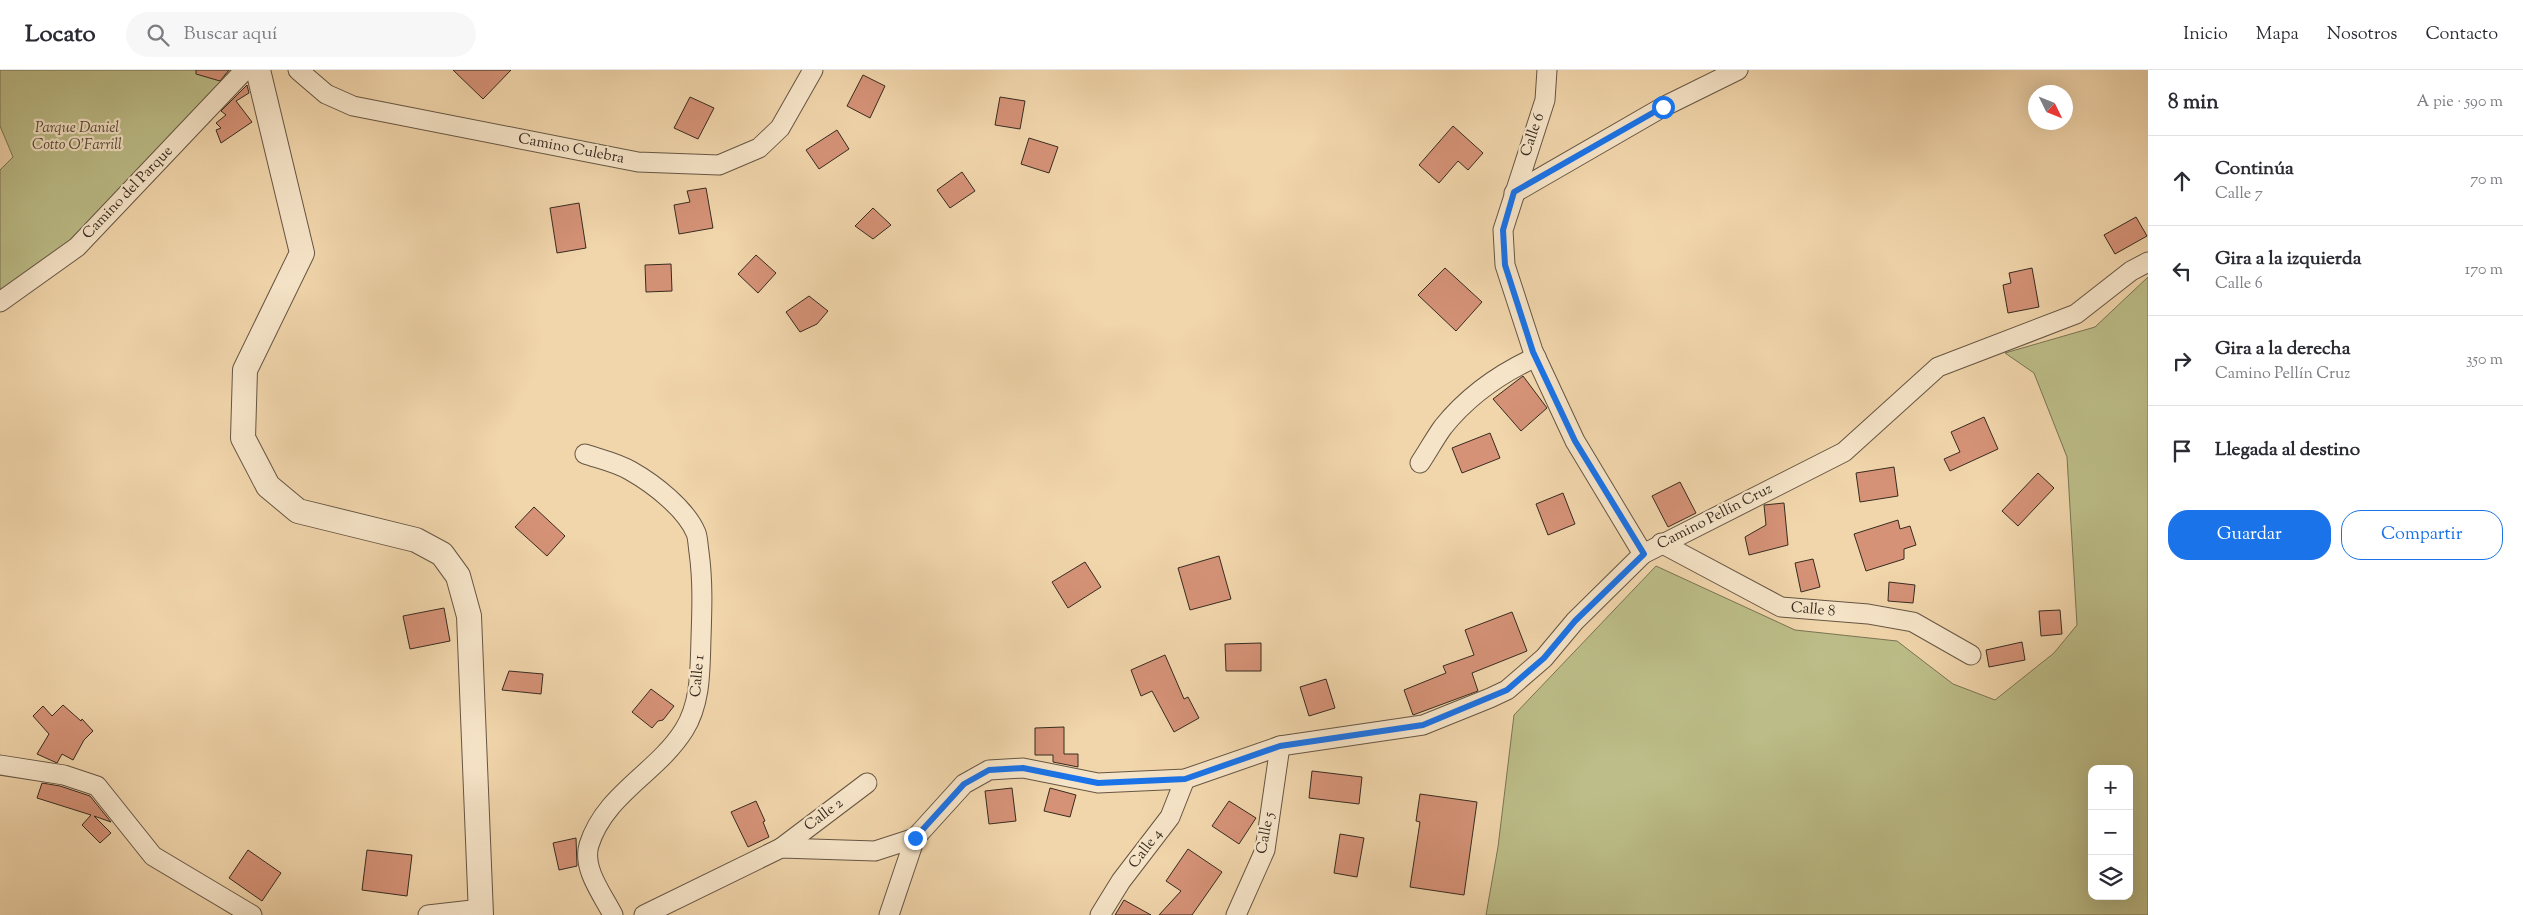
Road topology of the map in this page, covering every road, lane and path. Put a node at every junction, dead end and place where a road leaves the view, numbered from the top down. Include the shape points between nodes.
1 (245, 70) edge
2 (258, 70) edge
3 (298, 70) edge
4 (813, 70) edge
5 (1547, 70) edge
6 (1738, 70) edge
7 (1514, 192) junction
8 (2148, 262) edge
9 (0, 302) edge
10 (1536, 357) junction
11 (586, 454) dead end
12 (1420, 463) dead end
13 (1661, 543) junction
14 (1644, 554) junction
15 (1971, 655) dead end
16 (1280, 746) junction
17 (0, 765) edge
18 (1185, 779) junction
19 (867, 783) dead end
20 (915, 838) junction
21 (781, 848) junction
22 (481, 912) edge
23 (252, 915) edge
24 (428, 915) edge
25 (613, 915) edge
26 (644, 915) edge
27 (889, 915) edge
28 (1100, 915) edge
29 (1236, 915) edge

1 - 9 street, Camino del Parque via 77,246
2 - 22 street via 302,253 245,370 243,438 268,486 298,511 416,540 442,554 458,576 469,616
3 - 4 street, Camino Culebra via 326,94 353,106 638,162 719,166 759,148 780,128
5 - 7 street, Calle 6 via 1545,100
6 - 7 street via 1663,107
7 - 10 street, Calle 6 via 1503,230 1505,265
8 - 13 street, Camino Pellín Cruz via 2131,271 2076,314 1938,367 1844,452
10 - 12 street via 1507,370 1472,398 1444,427
10 - 14 street, Calle 6 via 1575,441
11 - 25 street, Calle 1 via 631,470 680,508 696,534 703,581 695,708 669,752 623,791 607,810 589,846 587,859 592,874
13 - 14 street, Camino Pellín Cruz
13 - 15 street, Calle 8 via 1781,607 1868,614 1913,622
14 - 16 street, Camino Pellín Cruz via 1575,621 1544,658 1507,690 1423,725
16 - 18 street, Camino Pellín Cruz
16 - 29 street, Calle 5 via 1265,850
17 - 23 street via 64,775 97,786 153,856
18 - 20 street, Camino Pellín Cruz via 1098,783 1023,768 989,770 964,784
18 - 28 street, Calle 4 via 1170,817 1121,881
19 - 21 street, Calle 2
20 - 21 street, Camino Pellín Cruz via 875,851
20 - 27 street
21 - 26 street, Camino Pellín Cruz
22 - 24 street

